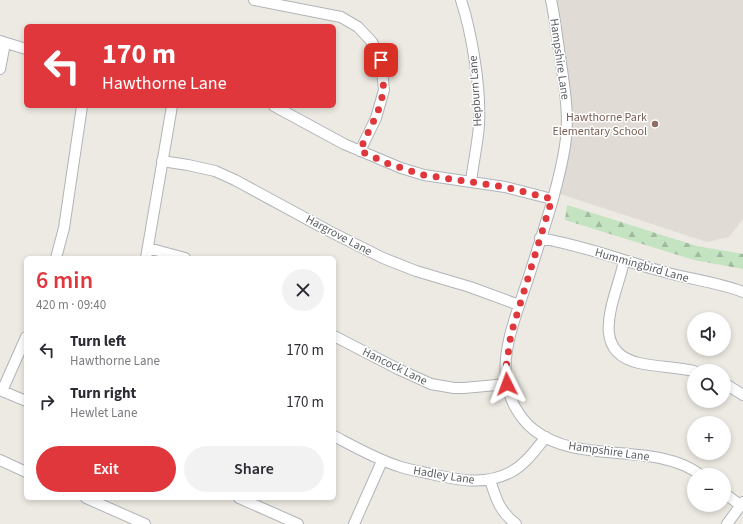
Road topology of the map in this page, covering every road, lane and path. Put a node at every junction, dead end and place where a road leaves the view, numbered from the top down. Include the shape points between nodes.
1 (254, 0) edge
2 (461, 0) edge
3 (551, 0) edge
4 (3, 42) edge
5 (24, 48) edge
6 (0, 69) edge
7 (82, 108) edge
8 (172, 108) edge
9 (278, 108) edge
10 (360, 151) junction
11 (162, 161) junction
12 (470, 182) junction
13 (552, 199) junction
14 (540, 238) junction
15 (147, 253) edge
16 (57, 256) edge
17 (170, 256) edge
18 (624, 261) junction
19 (743, 292) edge
20 (520, 305) junction
21 (336, 337) edge
22 (24, 341) edge
23 (687, 370) edge
24 (507, 384) junction
25 (731, 387) edge
26 (1, 390) edge
27 (743, 395) edge
28 (24, 400) edge
29 (336, 437) edge
30 (546, 437) junction
31 (0, 460) edge
32 (382, 460) junction
33 (689, 468) edge
34 (24, 471) edge
35 (490, 480) junction
36 (731, 497) edge
37 (91, 500) edge
38 (244, 500) edge
39 (742, 504) edge
40 (145, 524) edge
41 (298, 524) edge
42 (354, 524) edge
43 (516, 524) edge
44 (727, 524) edge

1 - 10 street via 341,17 358,27 372,42 381,60 384,90 376,118
2 - 12 street, Hepburn Lane via 472,50 478,102 479,125
3 - 13 street, Hampshire Lane via 567,117 565,145
4 - 5 street
4 - 6 street
7 - 16 street via 64,228
8 - 11 street
9 - 10 street
10 - 12 street via 413,172
11 - 15 street
11 - 20 street, Hargrove Lane via 206,168 220,173 383,258
12 - 13 street via 515,189
13 - 14 street, Hampshire Lane
14 - 18 street, Hummingbird Lane
14 - 20 street, Hampshire Lane
15 - 17 street
18 - 19 street, Hummingbird Lane
18 - 23 street via 608,322 608,331 615,350 620,355 639,363
20 - 24 street, Hampshire Lane via 508,351
21 - 24 street, Hancock Lane via 432,384 454,388
22 - 26 street
24 - 30 street, Hampshire Lane via 517,411 532,428
25 - 27 street
26 - 28 street
29 - 32 street, Hadley Lane
30 - 33 street, Hampshire Lane via 573,447 671,461
30 - 35 street, Hadley Lane via 520,466
31 - 34 street
32 - 35 street, Hadley Lane via 399,467 452,479 479,482
32 - 42 street
35 - 43 street via 502,510
36 - 39 street
37 - 40 street
38 - 41 street
39 - 44 street

